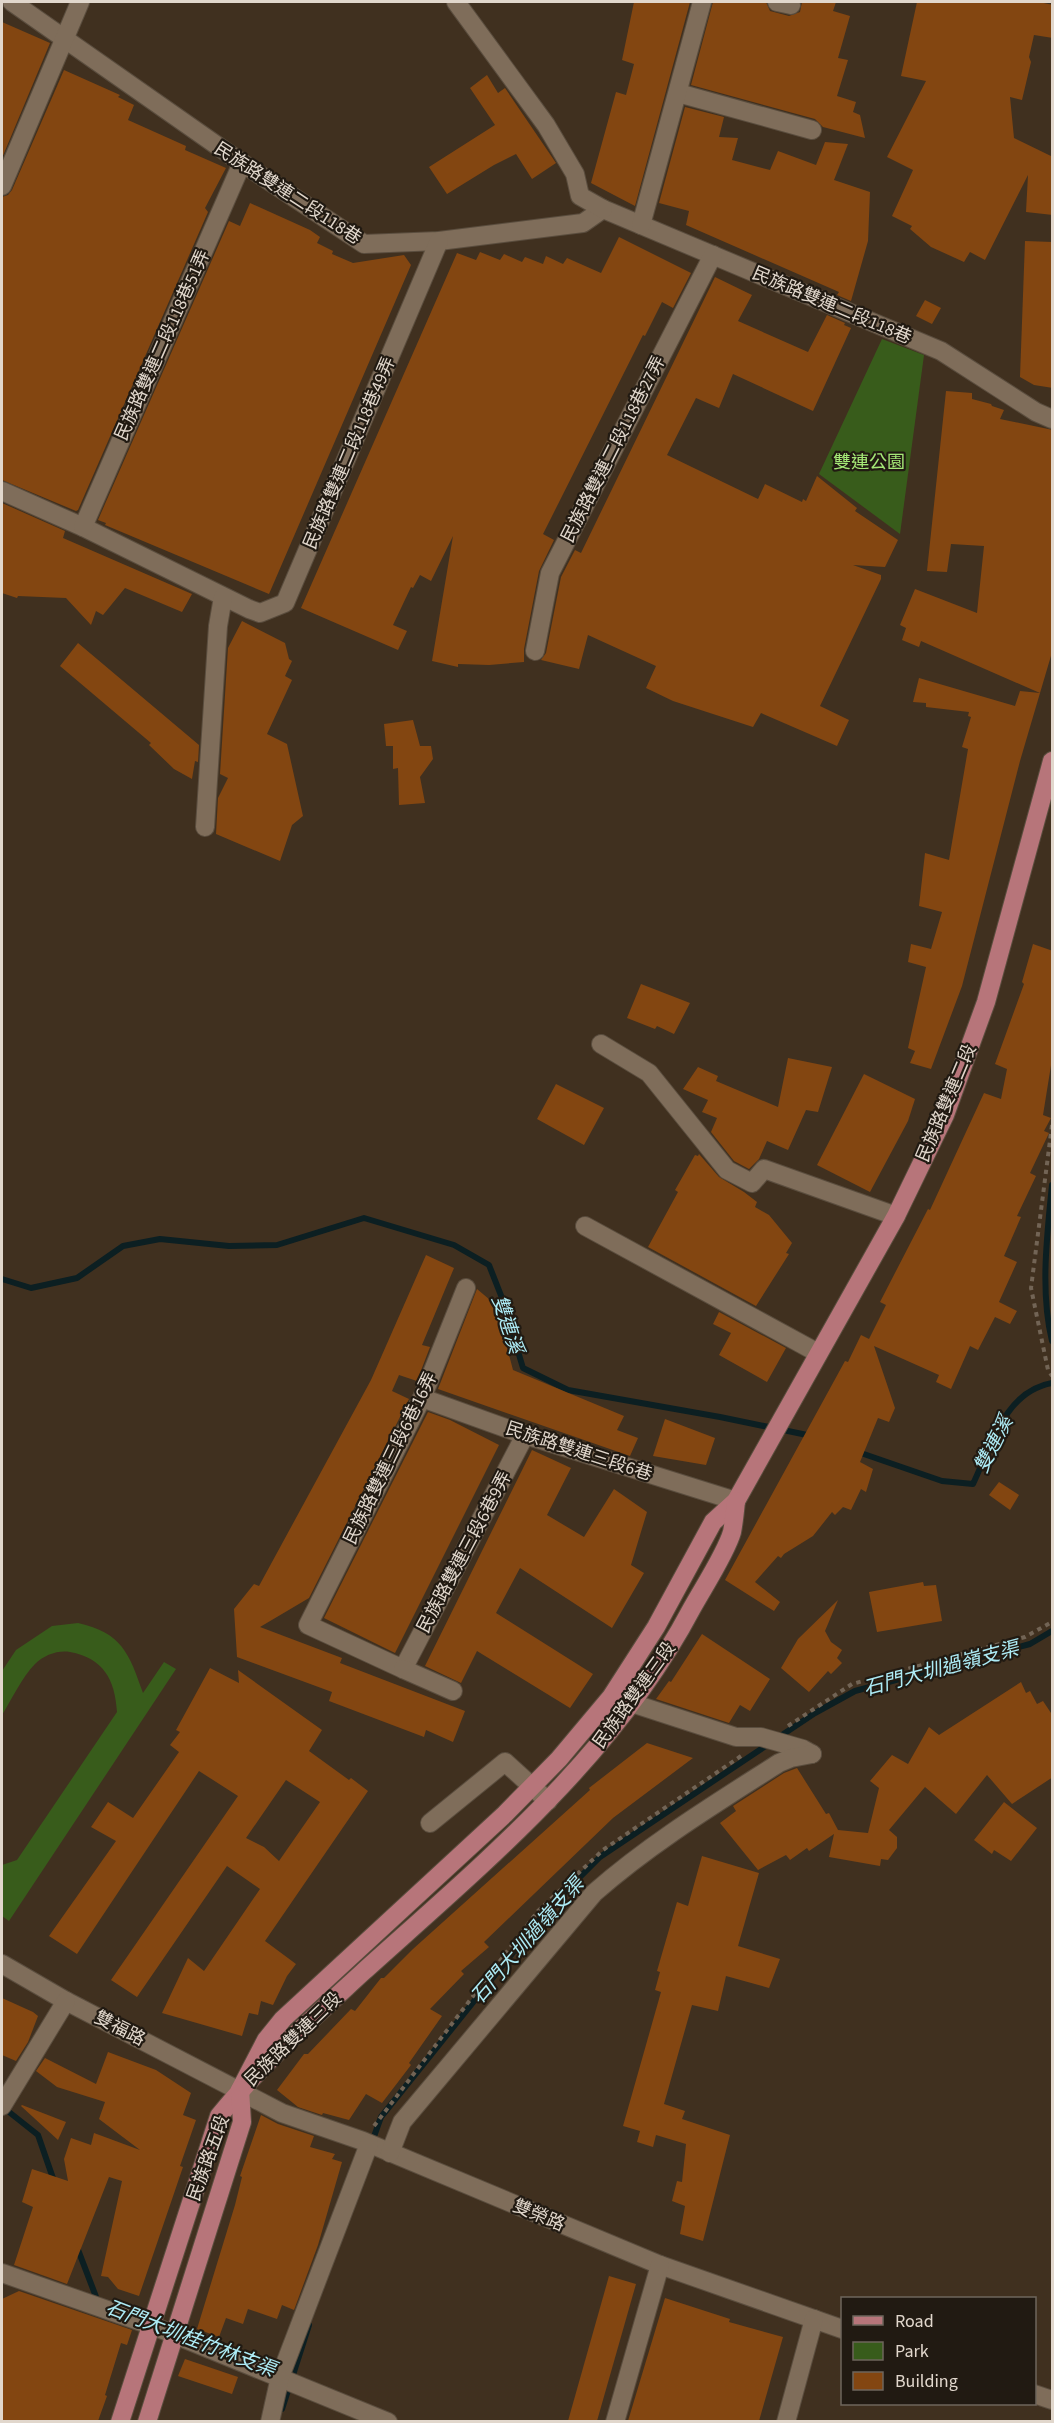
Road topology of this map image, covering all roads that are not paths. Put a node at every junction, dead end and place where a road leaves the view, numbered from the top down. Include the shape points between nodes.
1 (12, 2) edge
2 (80, 2) edge
3 (456, 2) edge
4 (702, 2) edge
5 (64, 38) junction
6 (678, 93) junction
7 (812, 130) dead end
8 (242, 164) junction
9 (2, 186) edge
10 (603, 209) junction
11 (641, 225) junction
12 (439, 241) junction
13 (713, 255) junction
14 (1053, 419) edge
15 (2, 491) edge
16 (83, 527) junction
17 (223, 597) junction
18 (535, 651) dead end
19 (1053, 761) edge
20 (205, 827) dead end
21 (601, 1044) dead end
22 (896, 1216) junction
23 (585, 1226) dead end
24 (466, 1288) dead end
25 (818, 1353) junction
26 (422, 1398) junction
27 (525, 1434) junction
28 (769, 1440) joint
29 (736, 1501) junction
30 (403, 1669) junction
31 (453, 1691) dead end
32 (611, 1697) junction
33 (632, 1704) junction
34 (532, 1787) junction
35 (548, 1801) junction
36 (430, 1823) dead end
37 (2, 1964) edge
38 (66, 2001) junction
39 (240, 2090) junction
40 (2, 2106) edge
41 (369, 2145) junction
42 (390, 2153) junction
43 (660, 2265) junction
44 (2, 2273) edge
45 (814, 2319) junction
46 (153, 2326) junction
47 (841, 2328) edge
48 (175, 2334) junction
49 (280, 2377) junction
50 (1036, 2394) edge
51 (1053, 2400) edge
52 (120, 2421) edge
53 (147, 2421) edge
54 (270, 2421) edge
55 (388, 2421) edge
56 (615, 2421) edge
57 (786, 2421) edge

1 - 5 street, 民族路雙連二段118巷
2 - 5 street
3 - 10 street, 民族路雙連二段118巷 via 546,124 575,174 580,196
4 - 6 street
5 - 8 street, 民族路雙連二段118巷
5 - 9 street
6 - 7 street
6 - 11 street
8 - 12 street, 民族路雙連二段118巷 via 364,244
8 - 16 street, 民族路雙連二段118巷51弄
10 - 11 street, 民族路雙連二段118巷
10 - 12 street, 民族路雙連二段118巷 via 583,223
11 - 13 street, 民族路雙連二段118巷
12 - 17 street, 民族路雙連二段118巷49弄 via 285,603 260,613
13 - 14 street, 民族路雙連二段118巷 via 941,351
13 - 18 street, 民族路雙連二段118巷27弄 via 550,573
15 - 16 street, 民族路雙連二段118巷49弄
16 - 17 street, 民族路雙連二段118巷49弄
17 - 20 street
19 - 22 main road, 民族路雙連二段 via 986,1002 945,1115
21 - 22 street via 649,1073 727,1170 752,1183 764,1169
22 - 25 main road, 民族路雙連二段
23 - 25 street
24 - 26 street, 民族路雙連三段6巷16弄
25 - 28 main road, 民族路雙連二段
26 - 27 street, 民族路雙連三段6巷
26 - 30 street, 民族路雙連三段6巷16弄 via 308,1625
27 - 29 street, 民族路雙連三段6巷
27 - 30 street, 民族路雙連三段6巷9弄
28 - 29 main road, 民族路雙連三段
29 - 32 main road, 民族路雙連三段 via 713,1522 656,1627
29 - 33 main road, 民族路雙連三段 via 725,1546 676,1638
30 - 31 street
32 - 33 street
32 - 34 main road, 民族路雙連三段
33 - 35 main road, 民族路雙連三段
33 - 42 street via 736,1737 768,1738 812,1754 779,1763 657,1841 594,1893 402,2122
34 - 35 street
34 - 36 street via 505,1762
34 - 39 main road, 民族路雙連三段 via 283,2019 266,2040
35 - 39 main road, 民族路雙連三段
37 - 38 street, 雙福路
38 - 39 street, 雙福路
38 - 40 street
39 - 41 street, 雙榮路 via 282,2113
39 - 46 main road, 民族路五段 via 219,2116
39 - 48 main road, 民族路五段 via 242,2122
41 - 42 street, 雙榮路
41 - 49 street
42 - 43 street, 雙榮路
43 - 45 street, 雙榮路
43 - 56 street
44 - 46 street
45 - 47 street, 雙榮路
45 - 57 street
46 - 48 street
46 - 52 main road, 民族路五段
48 - 49 street
48 - 53 main road, 民族路五段
49 - 54 street
49 - 55 street
50 - 51 street

